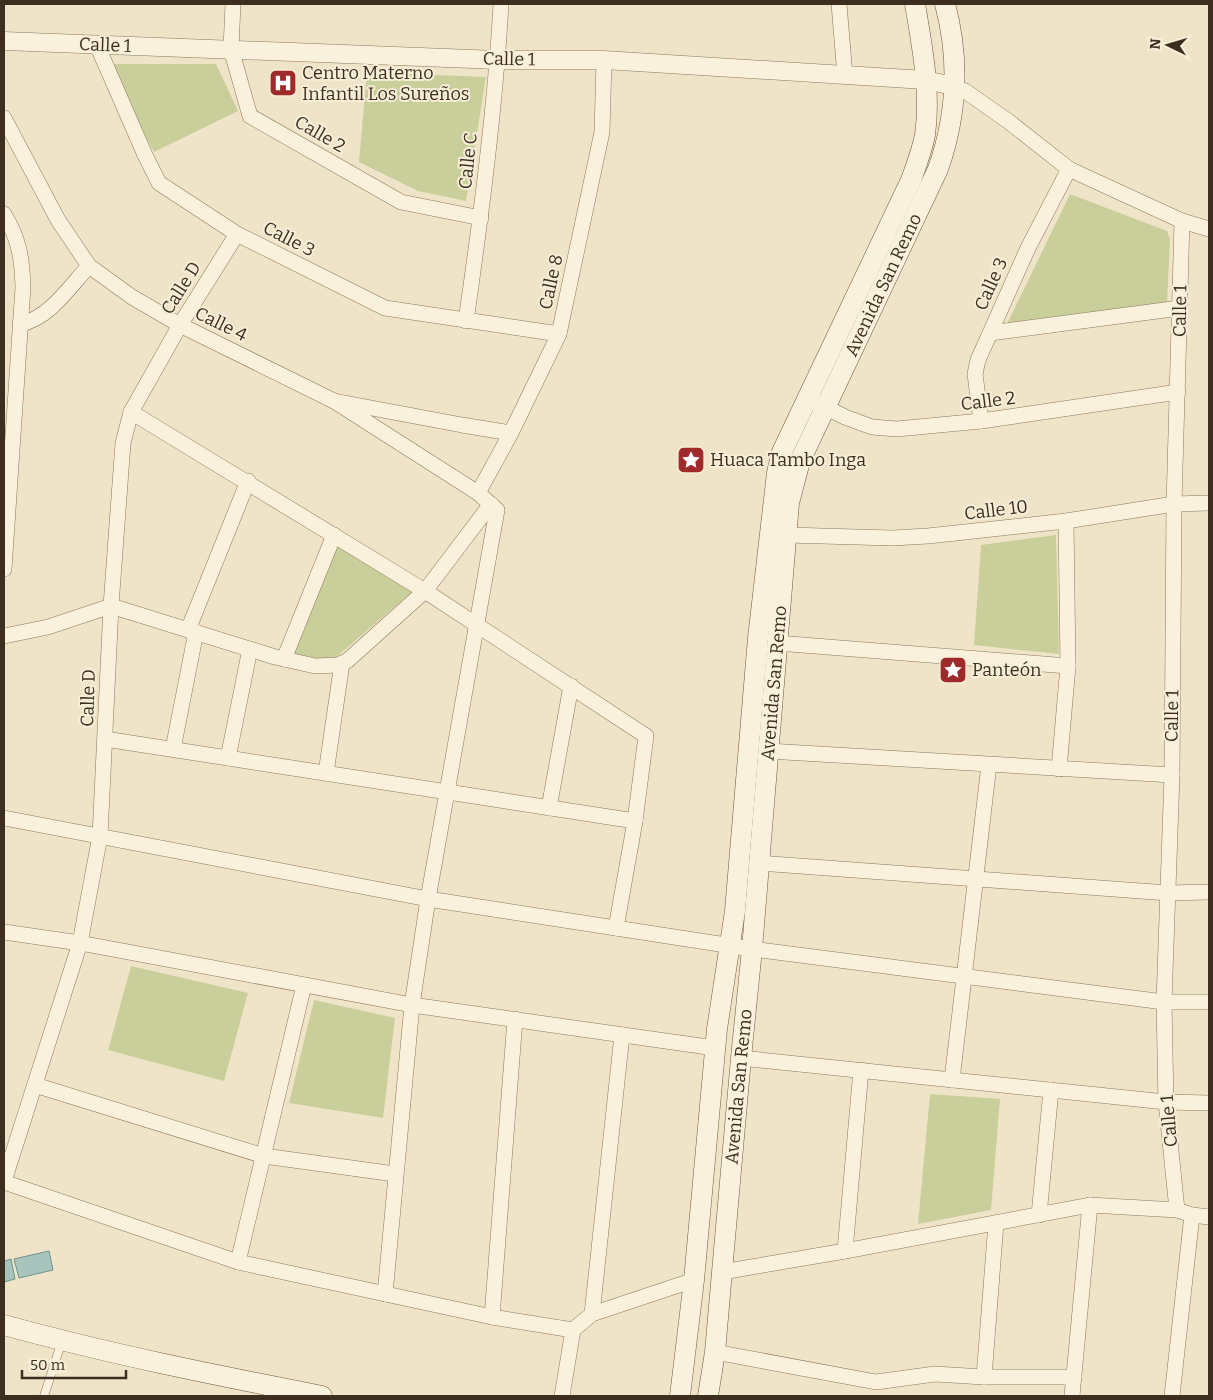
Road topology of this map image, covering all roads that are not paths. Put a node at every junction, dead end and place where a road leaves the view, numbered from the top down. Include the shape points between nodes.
1 (233, 4) edge
2 (501, 4) edge
3 (839, 4) edge
4 (915, 4) edge
5 (945, 4) edge
6 (4, 41) edge
7 (97, 45) junction
8 (231, 49) junction
9 (498, 60) junction
10 (604, 60) junction
11 (845, 76) junction
12 (926, 80) junction
13 (954, 86) junction
14 (4, 118) edge
15 (1069, 169) junction
16 (481, 218) junction
17 (5, 220) edge
18 (1182, 221) junction
19 (1209, 229) edge
20 (237, 234) junction
21 (89, 266) junction
22 (1180, 308) junction
23 (466, 321) junction
24 (20, 324) junction
25 (180, 325) junction
26 (990, 333) junction
27 (559, 334) junction
28 (10, 375) edge
29 (1178, 392) junction
30 (807, 398) junction
31 (334, 401) junction
32 (826, 407) junction
33 (132, 412) junction
34 (980, 421) junction
35 (511, 433) junction
36 (7, 478) edge
37 (248, 481) junction
38 (478, 493) junction
39 (491, 504) junction
40 (1174, 504) junction
41 (1209, 504) edge
42 (1066, 521) junction
43 (334, 535) junction
44 (786, 535) junction
45 (4, 569) edge
46 (425, 591) junction
47 (111, 606) junction
48 (477, 624) junction
49 (192, 631) junction
50 (4, 636) edge
51 (777, 643) junction
52 (250, 649) junction
53 (284, 659) junction
54 (342, 663) junction
55 (1068, 666) junction
56 (571, 686) junction
57 (105, 739) junction
58 (174, 749) junction
59 (768, 752) junction
60 (228, 758) junction
61 (989, 765) junction
62 (1059, 769) junction
63 (326, 773) junction
64 (1172, 775) junction
65 (448, 792) junction
66 (549, 808) junction
67 (4, 818) edge
68 (635, 821) junction
69 (100, 836) junction
70 (758, 863) junction
71 (976, 879) junction
72 (1209, 892) edge
73 (1168, 893) junction
74 (428, 899) junction
75 (616, 928) junction
76 (4, 932) edge
77 (80, 943) junction
78 (731, 946) junction
79 (752, 950) junction
80 (964, 977) junction
81 (304, 985) junction
82 (1164, 1002) junction
83 (1209, 1002) edge
84 (412, 1005) junction
85 (515, 1019) junction
86 (622, 1035) junction
87 (715, 1048) junction
88 (741, 1058) junction
89 (861, 1070) junction
90 (952, 1080) junction
91 (35, 1085) junction
92 (1051, 1090) junction
93 (1166, 1102) junction
94 (1209, 1103) edge
95 (264, 1156) junction
96 (395, 1174) junction
97 (4, 1181) edge
98 (1090, 1205) junction
99 (1185, 1213) junction
100 (1039, 1215) junction
101 (1209, 1218) edge
102 (996, 1223) junction
103 (845, 1252) junction
104 (238, 1262) junction
105 (722, 1272) junction
106 (694, 1280) junction
107 (385, 1294) junction
108 (592, 1314) junction
109 (492, 1317) junction
110 (4, 1324) edge
111 (573, 1330) junction
112 (62, 1341) junction
113 (715, 1352) junction
114 (984, 1377) junction
115 (1074, 1377) junction
116 (44, 1396) edge
117 (322, 1396) edge
118 (562, 1396) edge
119 (680, 1396) edge
120 (708, 1396) edge
121 (1072, 1396) edge
122 (1172, 1396) edge

1 - 8 street, Calle 2
2 - 9 street, Calle C
3 - 11 street
4 - 12 main road, Avenida San Remo
5 - 13 main road, Avenida San Remo via 952,39
6 - 7 street, Calle 1
7 - 8 street, Calle 1
7 - 20 street, Calle 3 via 159,183
8 - 9 street, Calle 1
8 - 16 street, Calle 2 via 250,116 401,202
9 - 10 street, Calle 1
9 - 16 street, Calle C
10 - 11 street, Calle 1
10 - 27 street, Calle 8 via 602,132
11 - 12 street, Calle 1
12 - 13 street, Calle 1
12 - 30 main road, Avenida San Remo via 925,136 919,159
13 - 15 street via 1001,116
13 - 32 main road, Avenida San Remo via 947,143 938,169
14 - 21 street, Calle 4 via 58,220
15 - 18 street
15 - 26 street, Calle 3 via 1028,248
16 - 23 street, Calle C
17 - 24 street via 19,245 22,262
18 - 19 street
18 - 22 street, Calle 1
20 - 23 street, Calle 3 via 385,308
20 - 25 street, Calle D
21 - 24 street via 44,315
21 - 25 street, Calle 4 via 132,297
22 - 26 street
22 - 29 street, Calle 1
23 - 27 street, Calle 3
24 - 28 street
25 - 31 street, Calle 4
25 - 33 street, Calle D
26 - 34 street, Calle 3 via 978,360 976,374
27 - 35 street, Calle 8
28 - 36 street
29 - 34 street, Calle 2
29 - 40 street, Calle 1
30 - 32 street, Calle 2
30 - 78 main road, Avenida San Remo via 782,452 775,482
31 - 35 street, Calle 4
31 - 38 street
32 - 34 street, Calle 2 via 872,426 897,429
32 - 44 main road, Avenida San Remo via 794,479
33 - 37 street
33 - 47 street, Calle D via 120,469
35 - 38 street, Calle 8
36 - 45 street
37 - 43 street
37 - 49 street
38 - 39 street
39 - 46 street
39 - 48 street via 498,510
40 - 41 street, Calle 10
40 - 42 street, Calle 10
40 - 64 street, Calle 1
42 - 44 street, Calle 10 via 892,538
42 - 55 street
43 - 46 street
43 - 53 street
44 - 51 main road, Avenida San Remo
46 - 48 street
46 - 54 street
47 - 49 street
47 - 50 street via 48,627
47 - 57 street, Calle D
48 - 56 street
48 - 65 street
49 - 52 street
49 - 58 street
51 - 55 street
51 - 59 main road, Avenida San Remo
52 - 53 street
52 - 60 street
53 - 54 street via 315,666
54 - 63 street
55 - 62 street
56 - 66 street
56 - 68 street via 646,736
57 - 58 street
57 - 69 street, Calle D
58 - 60 street
59 - 61 street
59 - 70 main road, Avenida San Remo
60 - 63 street
61 - 62 street
61 - 71 street
62 - 64 street
63 - 65 street
64 - 73 street, Calle 1
65 - 66 street
65 - 74 street
66 - 68 street
67 - 69 street
68 - 75 street
69 - 74 street
69 - 77 street, Calle D
70 - 71 street
70 - 79 main road, Avenida San Remo
71 - 73 street
71 - 80 street
72 - 73 street
73 - 82 street, Calle 1
74 - 75 street
74 - 84 street
75 - 78 street
76 - 77 street
77 - 81 street
77 - 91 street, Calle D
78 - 79 street
78 - 87 main road, Avenida San Remo
79 - 80 street
79 - 88 main road, Avenida San Remo
80 - 82 street
80 - 90 street
81 - 84 street
81 - 95 street
82 - 83 street
82 - 93 street, Calle 1
84 - 85 street
84 - 96 street
85 - 86 street
85 - 109 street
86 - 87 street
86 - 108 street
87 - 106 main road, Avenida San Remo
88 - 89 street
88 - 105 main road, Avenida San Remo
89 - 90 street
89 - 103 street
90 - 92 street
91 - 95 street
91 - 97 street, Calle D
92 - 93 street
92 - 100 street
93 - 94 street
93 - 99 street, Calle 1
95 - 96 street
95 - 104 street
96 - 107 street
97 - 104 street
98 - 99 street
98 - 100 street
98 - 115 street
99 - 101 street
99 - 122 street, Calle 1
100 - 102 street
102 - 103 street
102 - 114 street
103 - 105 street
104 - 107 street
105 - 113 main road, Avenida San Remo
106 - 108 street
106 - 119 main road, Avenida San Remo
107 - 109 street
108 - 111 street
109 - 111 street
110 - 112 main road
111 - 118 street
112 - 116 lane
112 - 117 main road
113 - 114 street via 876,1382 935,1374
113 - 120 main road, Avenida San Remo
114 - 115 street
115 - 121 street

